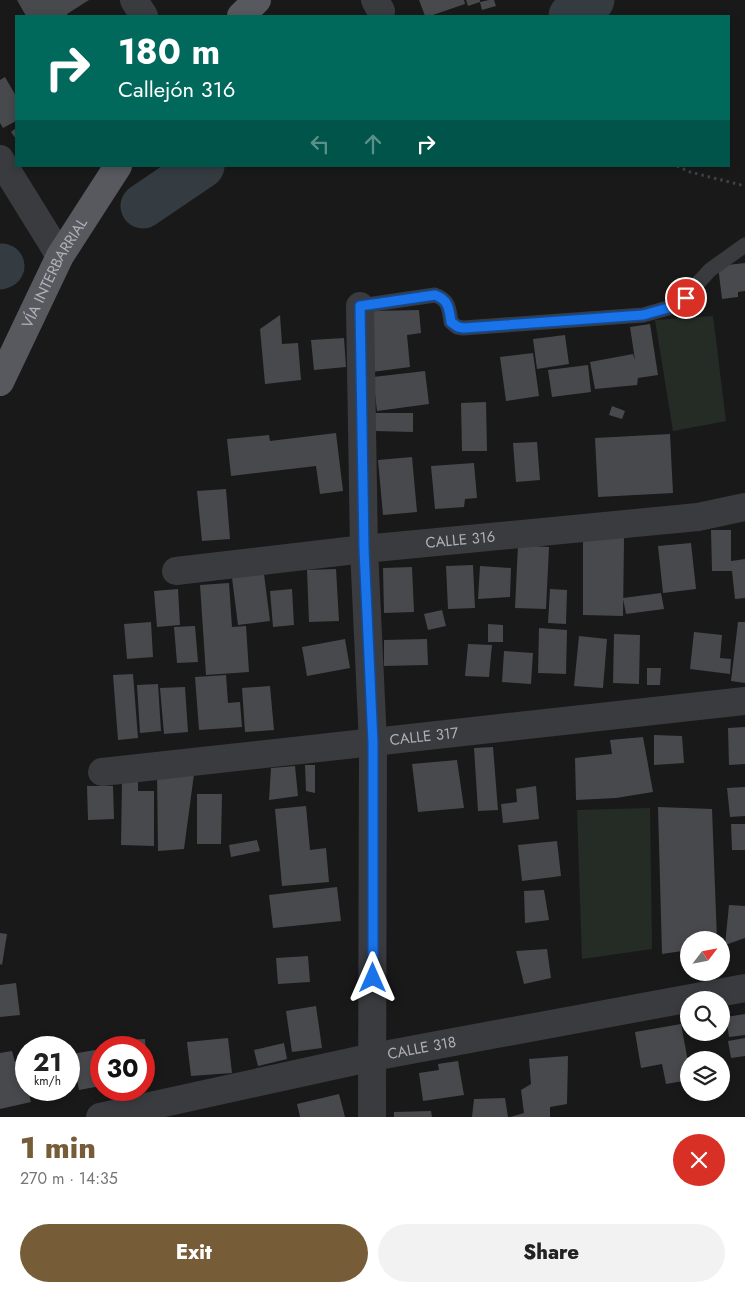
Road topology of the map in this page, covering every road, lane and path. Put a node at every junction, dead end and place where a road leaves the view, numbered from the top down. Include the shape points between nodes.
1 (134, 0) edge
2 (256, 0) edge
3 (143, 15) edge
4 (241, 15) edge
5 (0, 159) edge
6 (117, 167) edge
7 (679, 167) edge
8 (745, 186) edge
9 (745, 245) edge
10 (60, 256) junction
11 (360, 306) joint
12 (0, 382) edge
13 (745, 507) edge
14 (364, 549) junction
15 (176, 570) dead end
16 (745, 701) edge
17 (373, 743) junction
18 (102, 772) dead end
19 (745, 988) edge
20 (373, 1057) junction
21 (100, 1117) edge
22 (372, 1117) edge

1 - 3 street
2 - 4 main road
5 - 10 street
6 - 10 main road, VÍA INTERBARRIAL
7 - 8 path
9 - 11 lane via 710,270 686,298 668,308 643,315 464,328 451,322 448,304 435,295
10 - 12 main road, VÍA INTERBARRIAL
11 - 14 street
13 - 14 street, CALLE 316 via 698,517
14 - 15 street, CALLE 316
14 - 17 street
16 - 17 street, CALLE 317
17 - 18 street, CALLE 317
17 - 20 street
19 - 20 street, CALLE 318
20 - 21 street, CALLE 318
20 - 22 street

